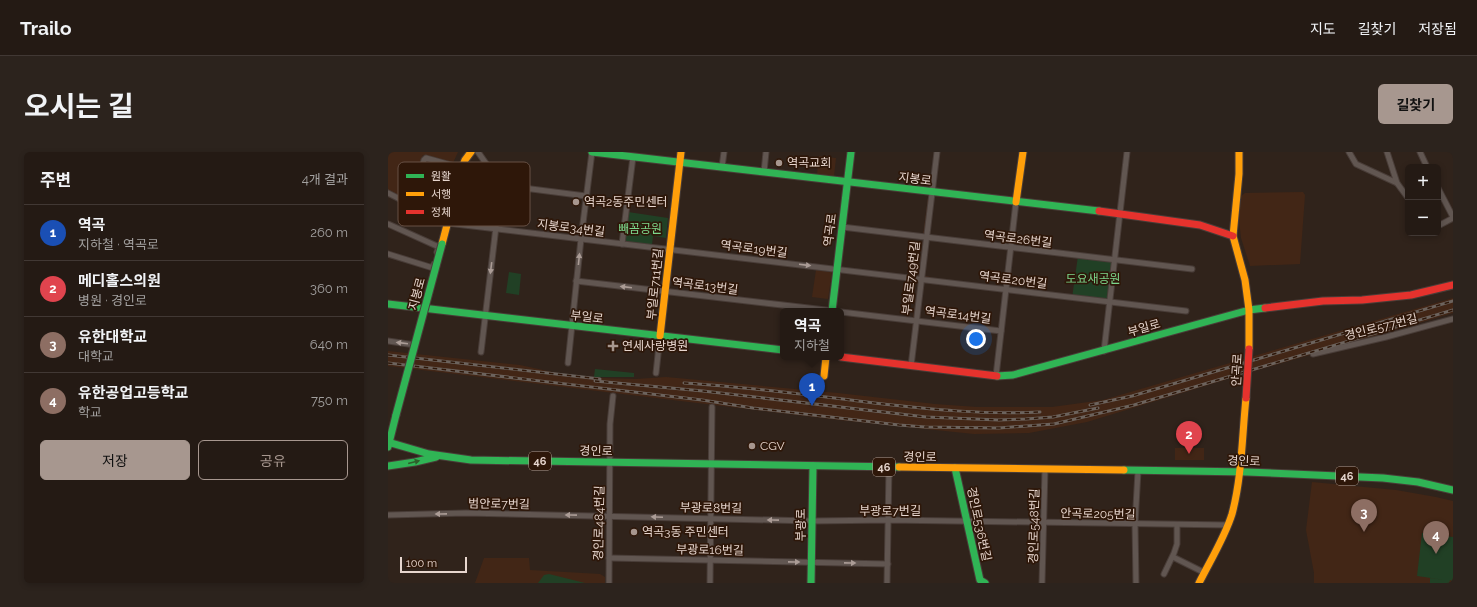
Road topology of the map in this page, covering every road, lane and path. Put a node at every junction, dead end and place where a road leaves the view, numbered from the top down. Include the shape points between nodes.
1 (472, 152) edge
2 (478, 152) edge
3 (592, 152) edge
4 (681, 152) edge
5 (724, 152) edge
6 (766, 152) edge
7 (851, 152) edge
8 (937, 152) edge
9 (1023, 152) edge
10 (1128, 152) edge
11 (1239, 152) edge
12 (1349, 152) edge
13 (1387, 152) edge
14 (1420, 152) edge
15 (633, 157) junction
16 (423, 162) edge
17 (440, 162) edge
18 (464, 162) edge
19 (485, 162) edge
20 (680, 162) junction
21 (1426, 164) edge
22 (722, 167) junction
23 (764, 172) junction
24 (847, 182) junction
25 (1397, 183) junction
26 (530, 189) edge
27 (932, 192) junction
28 (388, 193) edge
29 (1405, 194) edge
30 (1441, 194) edge
31 (586, 196) junction
32 (398, 198) edge
33 (1016, 202) junction
34 (1119, 214) junction
35 (1453, 217) edge
36 (388, 224) edge
37 (1441, 224) edge
38 (446, 226) edge
39 (472, 226) edge
40 (496, 226) edge
41 (842, 227) junction
42 (496, 229) junction
43 (1234, 236) junction
44 (926, 238) junction
45 (581, 239) junction
46 (622, 244) junction
47 (440, 245) junction
48 (1011, 248) junction
49 (669, 250) junction
50 (388, 254) edge
51 (1114, 260) junction
52 (837, 269) junction
53 (1192, 270) dead end
54 (921, 279) junction
55 (576, 281) junction
56 (1453, 285) edge
57 (1006, 289) junction
58 (664, 291) junction
59 (1109, 303) junction
60 (388, 304) edge
61 (807, 308) edge
62 (832, 308) edge
63 (1249, 310) junction
64 (1186, 311) dead end
65 (844, 312) edge
66 (485, 315) junction
67 (1453, 319) edge
68 (916, 320) junction
69 (571, 326) junction
70 (1001, 331) junction
71 (660, 336) junction
72 (388, 341) edge
73 (415, 344) dead end
74 (780, 350) edge
75 (1104, 351) junction
76 (481, 352) dead end
77 (1313, 354) dead end
78 (844, 357) edge
79 (826, 360) edge
80 (568, 363) dead end
81 (911, 366) junction
82 (656, 372) dead end
83 (824, 376) dead end
84 (996, 376) junction
85 (612, 396) dead end
86 (712, 407) dead end
87 (388, 444) edge
88 (440, 456) junction
89 (610, 463) junction
90 (712, 464) junction
91 (388, 466) edge
92 (812, 466) junction
93 (889, 467) junction
94 (955, 468) junction
95 (1045, 469) junction
96 (1138, 470) junction
97 (1239, 472) junction
98 (1453, 490) edge
99 (388, 515) edge
100 (610, 516) junction
101 (710, 518) junction
102 (889, 520) junction
103 (812, 521) junction
104 (968, 522) junction
105 (1044, 523) junction
106 (1135, 524) junction
107 (1177, 525) junction
108 (1228, 525) junction
109 (1173, 556) junction
110 (609, 558) junction
111 (710, 560) junction
112 (812, 562) junction
113 (888, 564) junction
114 (1205, 572) junction
115 (1164, 574) dead end
116 (608, 583) edge
117 (710, 583) edge
118 (811, 583) edge
119 (888, 583) edge
120 (985, 583) edge
121 (1042, 583) edge
122 (1136, 583) edge
123 (1199, 583) edge

1 - 18 street, 지봉로
2 - 19 street
3 - 15 street, 지봉로
3 - 31 street
4 - 20 street, 부일로711번길
5 - 22 street
6 - 23 street
7 - 24 street, 역곡로
8 - 27 street, 부일로749번길
9 - 33 street
10 - 34 street
11 - 43 street, 안곡로
12 - 25 street via 1356,164
13 - 25 street
14 - 21 street
15 - 20 street, 지봉로
15 - 46 street
16 - 17 street via 426,158
20 - 22 street, 지봉로
20 - 49 street, 부일로711번길
22 - 23 street, 지봉로
23 - 24 street, 지봉로
24 - 27 street, 지봉로
24 - 41 street, 역곡로
25 - 29 street
26 - 31 street
27 - 33 street, 지봉로
27 - 44 street, 부일로749번길
28 - 32 street
30 - 35 street
31 - 45 street
33 - 34 street, 지봉로
33 - 48 street
34 - 43 street, 지봉로 via 1200,225
34 - 51 street
35 - 37 street
36 - 47 street
38 - 47 street, 지봉로
39 - 42 street, 지봉로34번길
40 - 42 street
41 - 44 street, 역곡로26번길
41 - 52 street, 역곡로
42 - 45 street, 지봉로34번길
42 -> 66 street
43 - 63 street, 안곡로 via 1245,280
44 - 48 street, 역곡로26번길
44 - 54 street, 부일로749번길
45 - 46 street, 지봉로34번길
55 -> 45 street
46 - 49 street, 지봉로34번길
47 - 50 street via 433,268
47 - 87 street, 지봉로, bridge
48 - 51 street, 역곡로26번길
48 - 57 street
49 -> 52 street, 역곡로19번길
49 - 58 street, 부일로711번길
51 - 53 street, 역곡로26번길
51 - 59 street
52 - 54 street, 역곡로20번길
52 - 62 street, 역곡로
54 - 57 street, 역곡로20번길
54 - 68 street, 부일로749번길
58 -> 55 street, 역곡로13번길
55 - 69 street
56 - 63 street, 부일로 via 1411,295 1323,301
57 - 59 street, 역곡로20번길
57 - 70 street
58 - 61 street, 역곡로13번길
58 - 71 street, 부일로711번길
59 - 64 street, 역곡로20번길
59 - 75 street
60 - 66 street, 부일로
63 - 75 street, 부일로
63 - 97 street, 안곡로, bridge via 1246,398
65 - 68 street, 역곡로14번길
66 - 69 street, 부일로
66 - 76 street
67 - 77 street, 경인로577번길
68 - 70 street, 역곡로14번길
68 - 81 street, 부일로749번길
69 - 71 street, 부일로
69 - 80 street
70 - 84 street
71 - 74 street, 부일로
71 - 82 street
73 -> 72 street
75 - 84 street, 부일로 via 1022,373
78 - 81 street, 부일로
79 - 83 street
81 - 84 street, 부일로
85 - 89 street, 경인로484번길
86 - 90 street
87 - 88 street, 경인로 / 46
88 - 89 street, 경인로 / 46 via 471,460
91 -> 88 street
89 - 90 street, 경인로 / 46
89 - 100 street, 경인로484번길
90 - 92 street, 경인로 / 46
90 - 101 street
92 - 93 street, 경인로 / 46
92 - 103 street, 부광로
93 - 94 street, 경인로 / 46
93 - 102 street
94 - 95 street, 경인로 / 46
94 - 104 street, 경인로536번길
95 - 96 street, 경인로 / 46
95 - 105 street, 경인로548번길
96 - 97 street, 경인로 / 46
96 - 106 street
97 - 98 street, 경인로 / 46 via 1377,477 1418,481
97 - 108 street, 안곡로
100 -> 99 street, 범안로7번길 via 466,513
101 -> 100 street, 부광로8번길
100 - 110 street, 경인로484번길
103 -> 101 street, 부광로8번길
101 - 111 street
102 - 103 street, 부광로7번길
102 - 104 street, 부광로7번길
102 - 113 street
103 - 112 street, 부광로
104 - 105 street, 안곡로205번길
104 - 120 street, 경인로536번길 via 980,580
105 - 106 street, 안곡로205번길
105 - 121 street, 경인로548번길
106 - 107 street, 안곡로205번길
106 - 122 street
107 - 108 street, 안곡로205번길
107 - 109 street via 1177,544
108 - 114 street, 안곡로
109 - 114 street
109 - 115 street
110 - 111 street, 부광로16번길
110 - 116 street, 경인로484번길
111 -> 112 street, 부광로16번길
111 - 117 street
112 -> 113 street, 부광로16번길
112 - 118 street, 부광로
113 - 119 street
114 - 123 street, 안곡로

